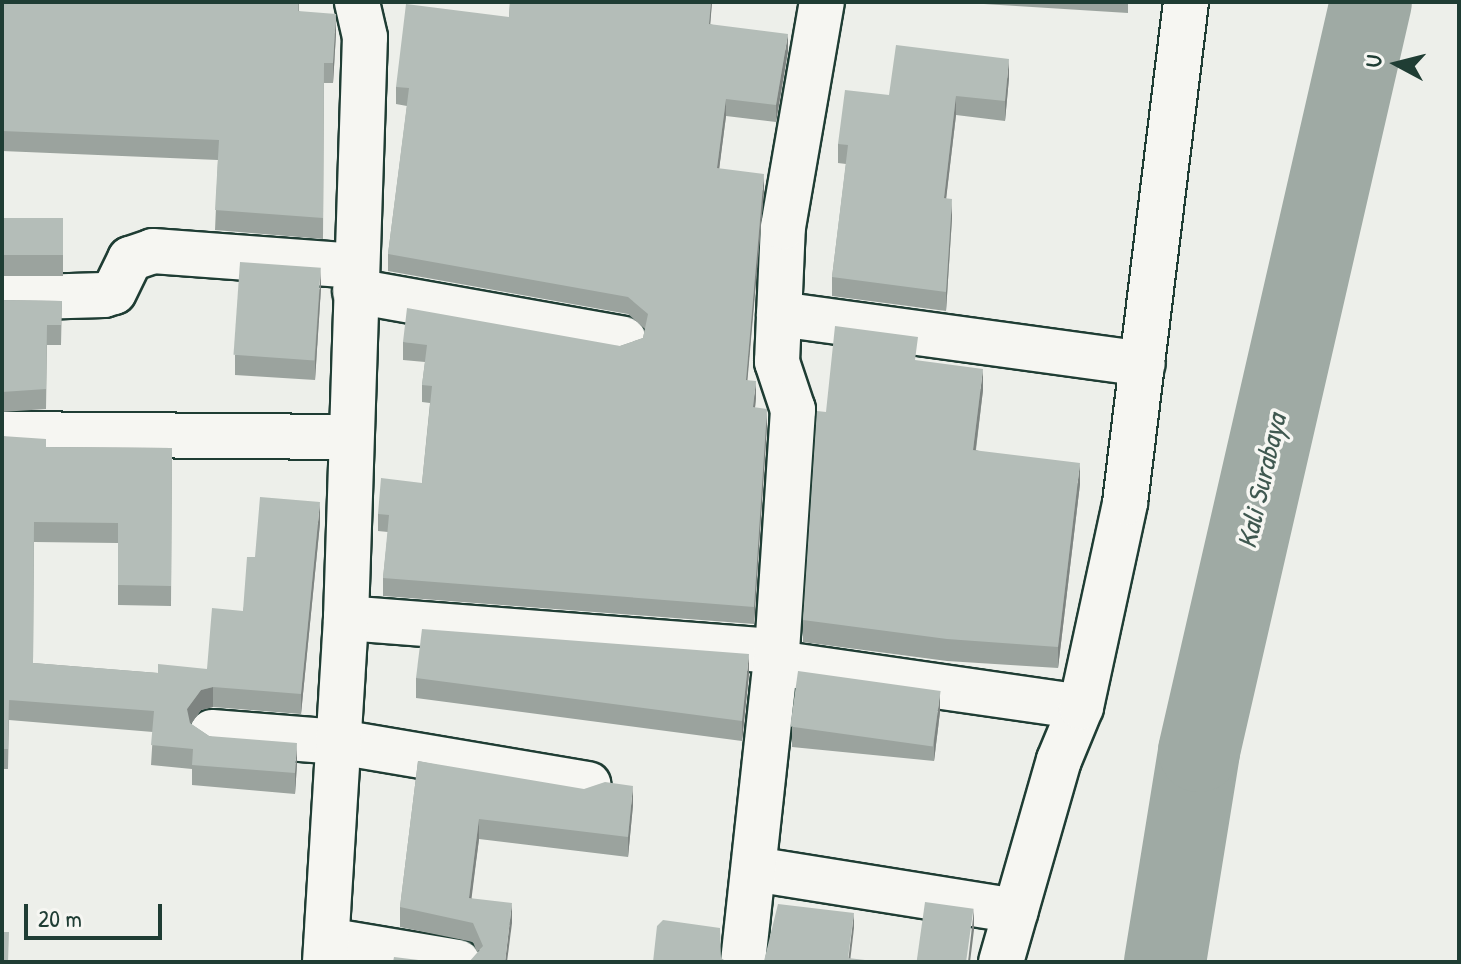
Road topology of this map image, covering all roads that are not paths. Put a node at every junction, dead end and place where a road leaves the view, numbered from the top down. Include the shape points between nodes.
1 (357, 2) edge
2 (822, 2) edge
3 (1186, 2) edge
4 (355, 278) junction
5 (2, 298) edge
6 (779, 314) junction
7 (624, 339) dead end
8 (1143, 364) junction
9 (2, 434) edge
10 (350, 437) junction
11 (346, 618) junction
12 (777, 657) junction
13 (1081, 707) junction
14 (212, 732) dead end
15 (339, 742) junction
16 (588, 784) edge
17 (754, 869) junction
18 (1016, 911) junction
19 (326, 951) edge
20 (458, 962) edge
21 (743, 962) edge
22 (1001, 962) edge

1 - 4 street via 365,37
2 - 6 street via 783,227
3 - 8 street
4 - 5 street via 153,251 130,259 114,292
4 - 7 street
4 - 10 street
6 - 8 street
6 - 12 street via 777,362 793,410
8 - 13 street via 1125,503
9 - 10 street
10 - 11 street
11 - 12 street
11 - 15 street
12 - 13 street
12 - 17 street
13 - 18 street via 1059,760
14 - 15 street
15 - 16 street
15 - 19 street
17 - 18 street
17 - 21 street
18 - 22 street
19 - 20 street

